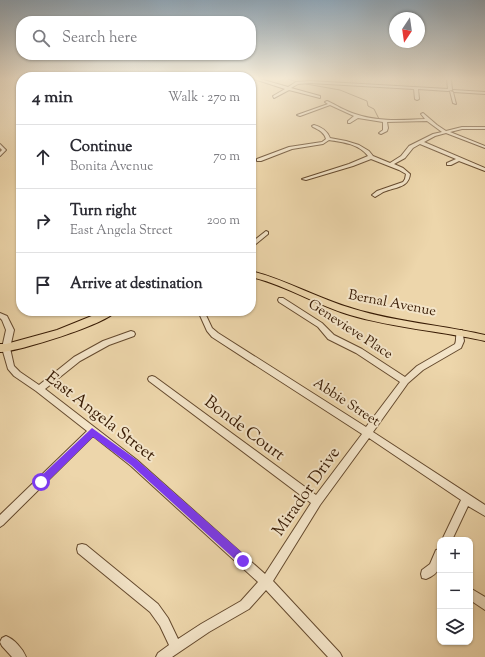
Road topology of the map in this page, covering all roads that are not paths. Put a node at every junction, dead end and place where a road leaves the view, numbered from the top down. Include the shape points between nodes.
1 (311, 110) edge
2 (342, 110) edge
3 (300, 114) dead end
4 (423, 114) dead end
5 (356, 117) junction
6 (427, 120) junction
7 (349, 122) dead end
8 (385, 122) junction
9 (314, 126) dead end
10 (485, 128) edge
11 (445, 132) junction
12 (381, 133) dead end
13 (328, 139) junction
14 (420, 142) junction
15 (0, 145) edge
16 (485, 147) edge
17 (0, 155) edge
18 (371, 157) junction
19 (459, 159) junction
20 (259, 160) dead end
21 (391, 164) junction
22 (449, 164) dead end
23 (485, 170) edge
24 (304, 179) dead end
25 (375, 195) dead end
26 (266, 233) dead end
27 (256, 242) edge
28 (256, 272) edge
29 (256, 275) edge
30 (281, 300) dead end
31 (0, 315) edge
32 (100, 316) edge
33 (203, 316) edge
34 (460, 332) junction
35 (485, 333) edge
36 (131, 334) dead end
37 (485, 338) edge
38 (2, 349) edge
39 (152, 379) dead end
40 (405, 381) junction
41 (39, 389) junction
42 (92, 432) junction
43 (368, 433) junction
44 (466, 500) junction
45 (317, 502) junction
46 (485, 512) edge
47 (0, 522) edge
48 (448, 537) edge
49 (82, 549) dead end
50 (437, 561) edge
51 (433, 571) edge
52 (266, 582) junction
53 (473, 595) edge
54 (485, 604) edge
55 (6, 642) dead end
56 (176, 647) junction
57 (20, 657) edge
58 (162, 657) edge
59 (336, 657) edge

1 - 3 street
2 - 5 street
4 - 6 street
5 - 7 street
5 - 8 street
6 - 8 street
6 - 11 street
8 - 12 street via 385,131
9 - 13 street via 324,131
10 - 11 street via 462,128
11 - 14 street
11 - 16 street
13 - 18 street via 359,146
13 - 20 street via 323,143 291,148
14 - 19 street
14 - 21 street
15 - 17 street via 4,150
18 - 21 street
18 - 24 street
19 - 22 street
19 - 23 street
21 - 25 street via 408,174 409,178 406,182 381,190
26 - 27 street
28 - 35 main road, Bernal Avenue via 360,311 462,326
29 - 34 main road, Bernal Avenue via 345,310
30 - 40 street, Genevieve Place via 320,325 331,337 359,351
31 - 38 street via 5,318 10,330
32 - 38 main road via 66,331
33 - 43 street, Abbie Street via 215,335
34 - 37 main road, Bernal Avenue
34 - 40 street, Mirador Drive via 458,346 420,368
36 - 41 street via 106,343 77,359
38 - 41 street, East Angela Street via 17,374
39 - 45 street, Bonde Court
40 - 43 street, Mirador Drive
41 - 42 street, East Angela Street
42 - 47 street
42 - 52 street, East Angela Street via 134,463
43 - 44 street, Abbie Street
43 - 45 street, Mirador Drive
44 - 46 street, Abbie Street
44 - 48 street
45 - 52 street, Mirador Drive
49 - 56 street via 154,608
50 - 51 street
52 - 56 street, Mirador Drive via 245,605
52 - 59 street, East Angela Street
53 - 54 street
55 - 57 street
56 - 58 street, Mirador Drive

